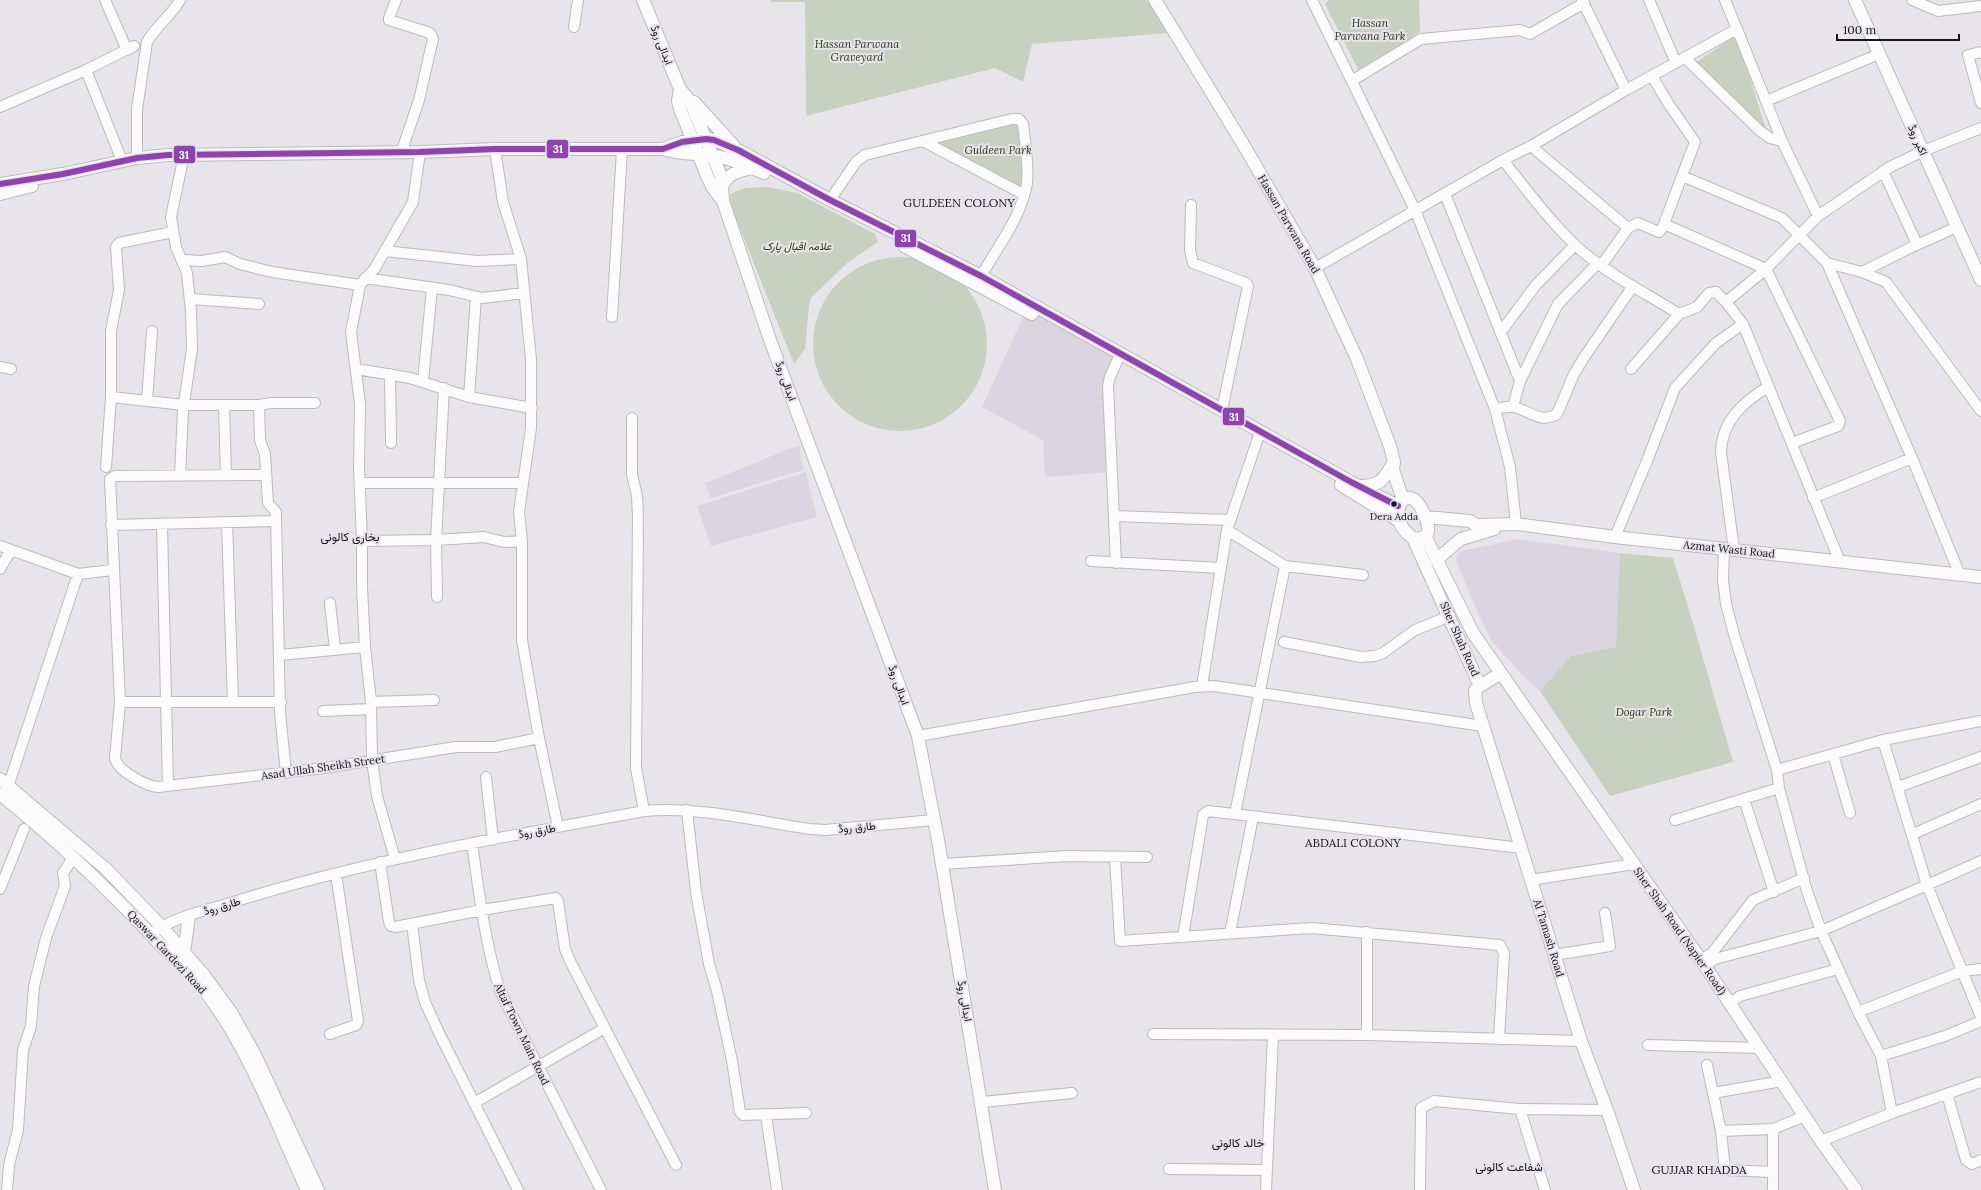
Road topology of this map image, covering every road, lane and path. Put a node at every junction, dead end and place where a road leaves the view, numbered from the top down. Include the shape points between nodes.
1 (105, 0) edge
2 (180, 0) edge
3 (396, 0) edge
4 (578, 0) edge
5 (643, 0) edge
6 (1155, 0) edge
7 (1312, 0) edge
8 (1649, 0) edge
9 (1724, 0) edge
10 (1855, 0) edge
11 (1912, 0) edge
12 (1583, 2) edge
13 (1981, 6) edge
14 (574, 27) dead end
15 (1737, 29) junction
16 (1981, 52) edge
17 (1879, 54) junction
18 (1680, 60) junction
19 (86, 70) junction
20 (1652, 76) junction
21 (1353, 80) junction
22 (680, 89) junction
23 (1626, 90) junction
24 (1766, 101) junction
25 (1981, 103) edge
26 (0, 107) edge
27 (1981, 128) edge
28 (706, 140) junction
29 (924, 140) junction
30 (693, 141) junction
31 (1782, 141) junction
32 (1532, 146) junction
33 (495, 149) junction
34 (663, 149) junction
35 (622, 150) junction
36 (738, 150) junction
37 (1922, 151) junction
38 (420, 152) junction
39 (401, 153) junction
40 (184, 155) junction
41 (699, 155) junction
42 (712, 156) junction
43 (137, 158) junction
44 (1504, 160) junction
45 (122, 161) junction
46 (752, 168) junction
47 (1883, 171) junction
48 (63, 174) junction
49 (775, 174) junction
50 (49, 176) junction
51 (1682, 176) junction
52 (0, 179) edge
53 (0, 184) edge
54 (722, 187) junction
55 (0, 190) edge
56 (0, 194) edge
57 (1023, 194) junction
58 (1445, 194) junction
59 (830, 200) junction
60 (724, 201) junction
61 (1192, 205) dead end
62 (1416, 210) junction
63 (1818, 216) junction
64 (1665, 225) junction
65 (1957, 227) junction
66 (1628, 228) junction
67 (173, 232) junction
68 (1800, 236) junction
69 (1574, 244) junction
70 (1917, 244) junction
71 (385, 251) junction
72 (521, 259) junction
73 (182, 260) junction
74 (939, 260) junction
75 (1827, 263) junction
76 (1599, 264) junction
77 (1315, 268) junction
78 (1766, 269) junction
79 (1862, 272) junction
80 (1980, 275) edge
81 (981, 276) junction
82 (363, 281) junction
83 (1633, 286) junction
84 (432, 288) junction
85 (524, 294) junction
86 (476, 297) junction
87 (191, 299) junction
88 (1726, 302) junction
89 (259, 304) dead end
90 (1678, 314) junction
91 (612, 317) dead end
92 (1743, 324) junction
93 (152, 330) dead end
94 (1501, 332) junction
95 (1118, 359) junction
96 (0, 367) edge
97 (11, 369) dead end
98 (357, 369) junction
99 (1631, 369) dead end
100 (390, 374) junction
101 (423, 381) junction
102 (1520, 381) junction
103 (1768, 387) junction
104 (444, 388) junction
105 (111, 397) junction
106 (469, 397) junction
107 (147, 401) junction
108 (315, 403) dead end
109 (184, 405) junction
110 (224, 405) junction
111 (259, 406) junction
112 (1513, 407) junction
113 (532, 408) junction
114 (1495, 409) junction
115 (1222, 410) junction
116 (1981, 411) edge
117 (632, 418) dead end
118 (1258, 438) junction
119 (391, 443) dead end
120 (1792, 443) junction
121 (1912, 458) junction
122 (1394, 462) junction
123 (106, 467) dead end
124 (266, 475) junction
125 (180, 476) junction
126 (226, 476) junction
127 (360, 483) junction
128 (438, 483) junction
129 (523, 483) junction
130 (1353, 486) junction
131 (1813, 498) junction
132 (1403, 502) junction
133 (1114, 516) junction
134 (1230, 520) junction
135 (276, 521) junction
136 (1400, 522) junction
137 (227, 523) junction
138 (162, 525) junction
139 (1511, 525) junction
140 (111, 526) junction
141 (1423, 529) junction
142 (1227, 530) junction
143 (1615, 537) junction
144 (436, 540) junction
145 (362, 541) junction
146 (522, 541) junction
147 (0, 546) edge
148 (1729, 549) junction
149 (11, 550) junction
150 (1436, 560) junction
151 (1091, 561) dead end
152 (1840, 562) junction
153 (1116, 563) junction
154 (1285, 566) junction
155 (1220, 568) junction
156 (0, 569) edge
157 (113, 570) junction
158 (78, 574) junction
159 (1363, 575) dead end
160 (1960, 575) junction
161 (1981, 577) edge
162 (437, 597) dead end
163 (330, 603) dead end
164 (1450, 616) junction
165 (1284, 642) dead end
166 (365, 647) junction
167 (334, 650) junction
168 (280, 655) junction
169 (1501, 674) junction
170 (1202, 686) junction
171 (1480, 686) junction
172 (1260, 692) junction
173 (434, 700) dead end
174 (120, 702) junction
175 (167, 702) junction
176 (234, 702) junction
177 (281, 702) junction
178 (371, 705) junction
179 (323, 711) dead end
180 (1981, 721) edge
181 (1483, 726) junction
182 (918, 736) junction
183 (539, 738) junction
184 (1883, 740) junction
185 (1833, 754) junction
186 (1981, 757) edge
187 (372, 760) junction
188 (1777, 770) junction
189 (286, 773) junction
190 (486, 777) dead end
191 (168, 786) junction
192 (3, 787) edge
193 (1898, 787) junction
194 (1780, 788) junction
195 (1744, 799) junction
196 (1981, 804) edge
197 (687, 810) junction
198 (644, 811) junction
199 (1850, 813) dead end
200 (1235, 814) junction
201 (1253, 817) junction
202 (934, 820) junction
203 (1675, 820) dead end
204 (558, 827) junction
205 (24, 829) dead end
206 (1913, 834) junction
207 (493, 840) junction
208 (472, 843) junction
209 (1521, 848) junction
210 (1115, 856) junction
211 (1148, 857) dead end
212 (73, 858) junction
213 (395, 859) junction
214 (1981, 861) edge
215 (380, 862) junction
216 (942, 864) junction
217 (1634, 864) junction
218 (336, 874) junction
219 (1804, 878) junction
220 (1530, 880) junction
221 (1927, 885) junction
222 (0, 889) edge
223 (1774, 892) junction
224 (482, 910) junction
225 (1604, 913) dead end
226 (189, 916) junction
227 (412, 924) junction
228 (161, 926) junction
229 (1821, 931) junction
230 (1367, 932) junction
231 (1230, 933) junction
232 (151, 934) junction
233 (1183, 936) junction
234 (184, 953) junction
235 (1554, 955) junction
236 (1703, 963) junction
237 (1838, 969) junction
238 (1981, 969) edge
239 (1963, 972) junction
240 (1730, 1003) junction
241 (1858, 1012) junction
242 (1981, 1017) edge
243 (1981, 1021) edge
244 (605, 1028) junction
245 (330, 1034) dead end
246 (1153, 1034) dead end
247 (1367, 1035) junction
248 (1273, 1036) junction
249 (1499, 1039) junction
250 (1581, 1042) junction
251 (1648, 1045) dead end
252 (1760, 1048) junction
253 (1881, 1056) junction
254 (1707, 1065) dead end
255 (538, 1067) junction
256 (1782, 1081) junction
257 (1981, 1082) edge
258 (1072, 1093) dead end
259 (1713, 1093) junction
260 (1947, 1094) junction
261 (982, 1102) junction
262 (474, 1103) junction
263 (1520, 1109) junction
264 (1607, 1110) junction
265 (806, 1113) dead end
266 (1892, 1113) junction
267 (766, 1115) junction
268 (1805, 1116) junction
269 (1773, 1129) junction
270 (1722, 1131) junction
271 (1821, 1141) junction
272 (1981, 1160) edge
273 (676, 1165) dead end
274 (1169, 1169) dead end
275 (1267, 1170) junction
276 (1773, 1172) junction
277 (7, 1190) edge
278 (307, 1190) edge
279 (318, 1190) edge
280 (518, 1190) edge
281 (601, 1190) edge
282 (777, 1190) edge
283 (995, 1190) edge
284 (1266, 1190) edge
285 (1420, 1190) edge
286 (1545, 1190) edge
287 (1634, 1190) edge
288 (1774, 1190) edge
289 (1856, 1190) edge

1 - 19 street via 130,48
2 - 43 street via 171,15 147,42 137,109
3 - 39 street via 389,20 430,32 433,39 419,100
4 - 14 street
5 - 22 main road, ابدالی روڈ
6 - 77 main road, Hassan Parwana Road
7 - 21 street
8 - 18 street
9 - 15 street
10 - 17 main road, اکبر روڈ
11 - 13 street via 1938,11
12 - 21 street via 1530,34 1520,30 1421,39
12 - 23 street
15 - 18 street
15 - 24 street
16 - 25 street via 1968,55
17 - 24 street
17 - 37 main road, اکبر روڈ
18 - 20 street
18 - 31 street via 1760,131 1770,138
19 - 26 street
19 - 45 street
20 - 23 street
20 - 51 street via 1695,142
21 - 62 street
22 - 28 main road via 690,101
22 - 30 main road via 680,109
22 - 36 main road
23 - 32 street
24 - 31 street
27 - 37 street
28 - 30 main road
28 - 36 main road via 714,140
28 - 42 main road
29 - 57 street
29 - 57 street via 1019,119 1023,124 1025,144 1027,182
29 - 59 street via 860,158
30 - 34 main road
30 - 41 main road
31 - 63 street
32 - 44 street
32 - 66 street
33 - 35 main road
33 - 38 main road
33 - 72 street via 503,202
34 - 35 main road
34 - 41 main road via 685,155
35 - 91 street
36 - 49 main road
37 - 47 street
37 - 65 main road, اکبر روڈ
38 - 39 main road
38 - 71 street via 413,202
39 - 40 main road
40 - 43 main road
40 - 67 street via 171,217
41 - 42 main road
41 - 60 main road via 713,188
42 - 46 main road
42 - 54 main road via 721,176
43 - 45 main road
44 - 58 street
44 - 69 street via 1541,208
45 - 48 main road
46 - 49 main road
46 - 54 main road via 731,174
47 - 63 street
47 - 70 street
48 - 50 main road
48 - 56 main road via 36,185
49 - 59 main road
49 - 74 main road
50 - 52 main road
50 - 53 main road
50 - 55 main road
51 - 64 street
51 - 68 street via 1780,217
54 - 60 main road
57 - 81 street via 1012,222
58 - 62 street
58 - 94 street
59 - 74 main road
60 - 182 main road, ابدالی روڈ via 770,340
61 - 115 street via 1190,250 1193,263 1248,286
62 - 77 street
62 - 114 street
63 - 68 street
64 - 66 street via 1659,232 1638,223
64 - 78 street
65 - 70 street
65 - 80 main road, اکبر روڈ
66 - 76 street
67 - 73 street
67 - 105 street via 119,243 116,247 119,290 111,331
68 - 75 street
68 - 78 street
69 - 76 street
69 - 94 street via 1535,286
70 - 79 street
71 - 72 street via 481,262
71 - 82 street
72 - 85 street
73 - 82 street via 202,261 225,257 240,264 272,272
73 - 87 street
74 - 81 main road
74 - 95 main road
75 - 79 street
75 - 121 street
76 - 83 street
76 - 102 street via 1558,304
77 - 122 main road, Hassan Parwana Road via 1357,360
78 - 88 street
78 - 120 street via 1840,421 1838,426
79 - 116 street via 1886,282 1893,289
81 - 115 main road
82 - 84 street
82 - 98 street via 351,332
83 - 90 street
83 - 112 street via 1574,374 1557,414 1551,418 1543,418
84 - 86 street
84 - 101 street
85 - 86 street
85 - 113 street via 531,359
86 - 106 street
87 - 89 street
87 - 109 street via 192,349
88 - 90 street via 1719,294 1712,292 1696,307
88 - 92 street
90 - 99 street
92 - 103 street
92 - 143 street via 1716,344 1674,388 1647,462
93 - 107 street
94 - 102 street
95 - 118 main road
95 - 133 street via 1108,386
96 - 97 street
98 - 100 street
98 - 127 street via 360,404
100 - 101 street
100 - 119 street
101 - 104 street
102 - 112 street
103 - 120 street
103 - 148 street via 1737,411 1722,436
104 - 106 street
104 - 128 street
105 - 107 street
105 - 123 street
106 - 113 street
107 - 109 street
108 - 111 street via 271,403
109 - 110 street
109 - 125 street
110 - 111 street
110 - 126 street
111 - 124 street via 260,440 265,454
112 - 114 street
113 - 129 street
114 - 139 street via 1510,467
115 - 130 main road
117 - 198 street via 632,475 638,516 636,768
118 - 130 main road
118 - 134 street
120 - 131 street
121 - 131 street
121 - 160 street
122 - 130 main road via 1378,484
122 - 132 main road, Hassan Parwana Road via 1398,468
124 - 126 street
124 - 135 street via 268,503 276,512
125 - 126 street
125 - 140 street via 112,477
127 - 128 street
127 - 145 street
128 - 129 street
128 - 144 street
129 - 146 street via 519,512
130 - 132 main road
130 - 136 main road via 1364,499
131 - 152 street
132 - 136 main road, Hassan Parwana Road
132 - 141 main road via 1419,504
133 - 134 street
133 - 153 street
134 - 142 street
135 - 137 street
135 - 168 street via 276,590
136 - 141 main road via 1408,534
137 - 138 street
137 - 176 street
138 - 140 street
138 - 175 street
139 - 141 main road, Azmat Wasti Road via 1476,525 1469,529
139 - 143 main road, Azmat Wasti Road
139 - 150 main road via 1461,539
140 - 157 street
141 - 150 main road, Sher Shah Road
141 - 164 main road, Sher Shah Road
142 - 154 street
142 - 155 street
143 - 148 main road, Azmat Wasti Road
144 - 145 street
144 - 146 street via 484,537 504,542
144 - 162 street
145 - 166 street
146 - 183 street via 522,640
147 - 149 street
148 - 152 main road, Azmat Wasti Road
148 - 188 street via 1723,580 1726,604
149 - 156 street
149 - 158 street
150 - 169 main road, Sher Shah Road via 1466,621
151 - 153 street
152 - 160 main road, Azmat Wasti Road
153 - 155 street
154 - 159 street
154 - 172 street
155 - 170 street
157 - 158 street
157 - 174 street
158 - 192 street
160 - 161 main road, Azmat Wasti Road
163 - 167 street
164 - 165 street via 1415,630 1383,653 1374,656 1361,657
164 - 171 main road, Sher Shah Road
166 - 167 street
166 - 178 street
167 - 168 street
168 - 177 street
169 - 171 main road, Sher Shah Road
169 - 217 main road, Sher Shah Road (Napier Road)
170 - 172 street
170 - 182 street
171 - 181 main road, Al Tamash Road via 1475,690 1474,696
172 - 181 street
172 - 200 street
173 - 178 street
174 - 175 street
174 - 191 street, Asad Ullah Sheikh Street via 115,762 150,786
175 - 176 street
175 - 191 street
176 - 177 street
177 - 189 street
178 - 179 street
178 - 187 street
180 - 184 street
181 - 209 main road, Al Tamash Road
182 - 202 main road, ابدالی روڈ
183 - 187 street, Asad Ullah Sheikh Street via 495,747 456,747
183 - 204 street
184 - 185 street
184 - 193 street
185 - 188 street
185 - 199 street
186 - 193 street
187 - 189 street, Asad Ullah Sheikh Street
187 - 213 street via 377,796
188 - 194 street
189 - 191 street, Asad Ullah Sheikh Street
190 - 207 street
192 - 212 main road, Qaswar Gardezi Road
192 - 228 main road via 106,869
193 - 206 street
194 - 195 street
194 - 219 street
195 - 203 street
195 - 223 street
196 - 206 street
197 - 198 street, طارق روڈ
197 - 202 street, طارق روڈ via 825,830
197 - 267 street via 696,892 709,964 730,1053 738,1107 743,1115
198 - 204 street, طارق روڈ
200 - 201 street
200 - 233 street via 1208,811 1203,815
201 - 209 street
201 - 231 street
202 - 216 main road, ابدالی روڈ
204 - 207 street, طارق روڈ
205 - 222 street
206 - 221 street
207 - 208 street, طارق روڈ
208 - 213 street, طارق روڈ
208 - 224 street, Altaf Town Main Road
209 - 220 main road, Al Tamash Road
210 - 211 street
210 - 216 street via 1067,856
210 - 233 street via 1120,941
212 - 232 main road, Qaswar Gardezi Road
212 - 277 street via 63,873 65,886 46,938 34,986 32,1026 23,1050 18,1130 9,1165
213 - 215 street, طارق روڈ
214 - 221 street
215 - 218 street, طارق روڈ
215 - 227 street via 391,926
216 - 261 main road, ابدالی روڈ
217 - 220 street
217 - 236 main road, Sher Shah Road (Napier Road)
218 - 226 street, طارق روڈ via 276,889
218 - 245 street via 358,1020 356,1025
219 - 223 street
219 - 229 street
220 - 235 main road, Al Tamash Road
221 - 229 street
221 - 239 street
223 - 236 street via 1753,900
224 - 227 street
224 - 244 street via 556,898 565,949
224 - 255 street, Altaf Town Main Road via 492,967 500,991
225 - 235 street via 1610,946
226 - 228 street, طارق روڈ
226 - 234 main road
227 - 262 street via 419,980 425,1002
228 - 232 street, طارق روڈ
228 - 234 main road
229 - 236 street
229 - 237 street
230 - 231 street via 1311,928
230 - 247 street
230 - 249 street via 1500,945 1504,953
231 - 233 street
232 - 278 main road, Qaswar Gardezi Road via 204,991 232,1033
234 - 279 main road via 231,1012 258,1062
235 - 250 main road, Al Tamash Road
236 - 240 main road, Sher Shah Road (Napier Road)
237 - 240 street via 1740,996
237 - 241 street
238 - 239 street
239 - 241 street
239 - 242 street
240 - 252 main road, Sher Shah Road (Napier Road)
241 - 253 street
243 - 253 street via 1945,1036
244 - 255 street
244 - 273 street
246 - 248 street
247 - 248 street
247 - 249 street
248 - 275 street
249 - 250 street
250 - 264 main road, Al Tamash Road
251 - 252 street
252 - 256 main road, Sher Shah Road (Napier Road)
253 - 266 street
254 - 259 street
255 - 262 street
255 - 281 street, Altaf Town Main Road
256 - 259 street
256 - 268 main road, Sher Shah Road (Napier Road)
257 - 260 street
258 - 261 street
259 - 270 street
260 - 266 street
260 - 272 street via 1966,1160 1972,1164
261 - 283 main road, ابدالی روڈ
262 - 280 street
263 - 264 street
263 - 285 street via 1434,1101 1421,1108
263 - 286 street
264 - 287 main road, Al Tamash Road
265 - 267 street
266 - 271 street
267 - 282 street
268 - 269 street
268 - 271 main road, Sher Shah Road (Napier Road)
269 - 270 street
269 - 276 street
270 - 276 street via 1725,1170
271 - 289 main road, Sher Shah Road (Napier Road)
274 - 275 street
275 - 284 street
276 - 288 street

